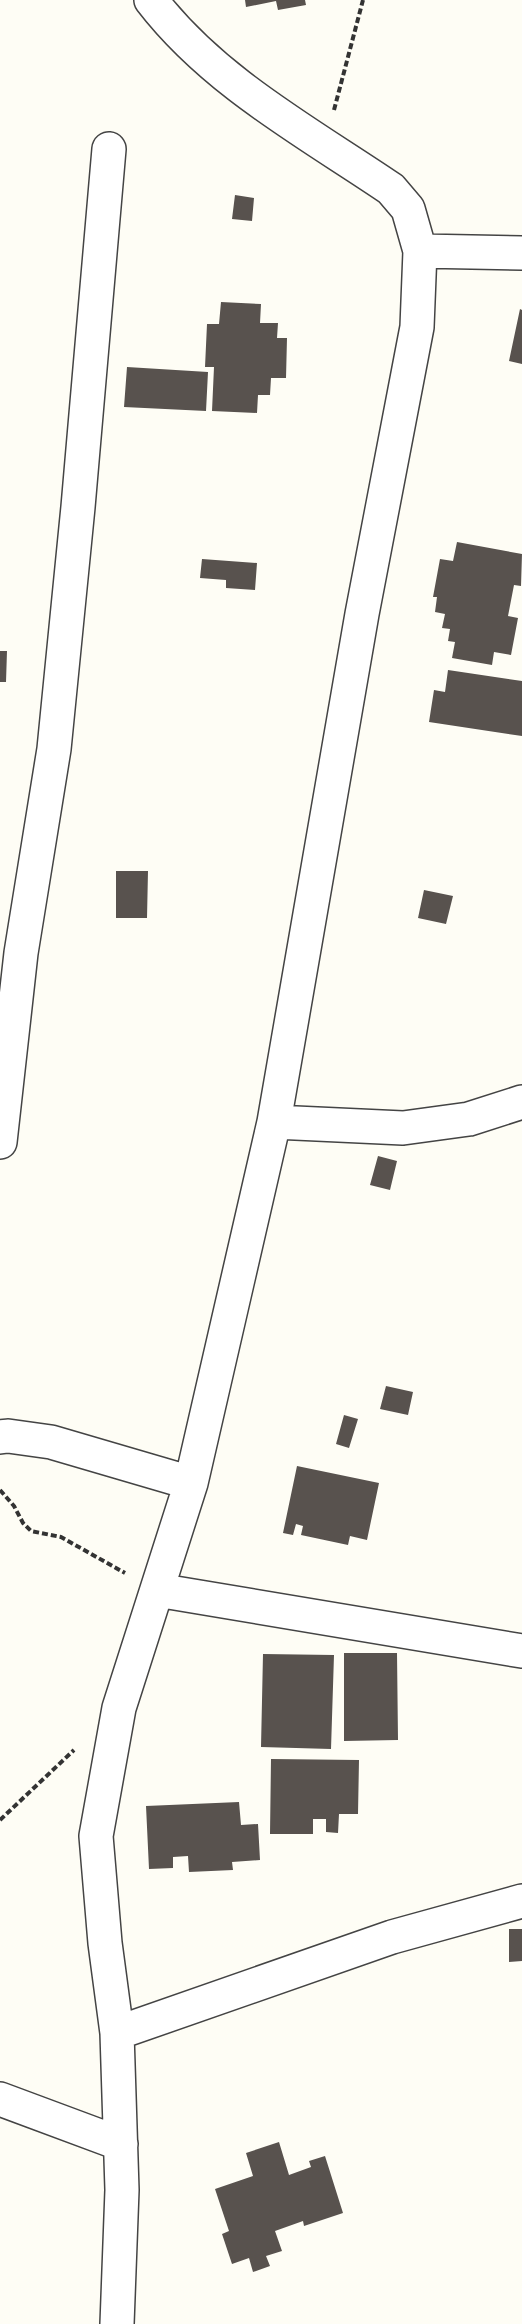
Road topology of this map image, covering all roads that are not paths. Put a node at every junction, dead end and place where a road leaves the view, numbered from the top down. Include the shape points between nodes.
1 (151, 0) edge
2 (109, 149) dead end
3 (420, 251) junction
4 (522, 253) edge
5 (522, 1102) edge
6 (274, 1122) junction
7 (0, 1142) edge
8 (0, 1437) edge
9 (191, 1483) junction
10 (157, 1590) junction
11 (522, 1651) edge
12 (522, 1901) edge
13 (117, 2033) junction
14 (0, 2099) edge
15 (120, 2144) junction
16 (117, 2324) edge

1 - 3 street via 199,53 246,92 391,189 408,209
2 - 7 street via 54,749 21,953
3 - 4 street
3 - 6 street via 417,327 362,614
5 - 6 street via 469,1119 403,1128
6 - 9 street
8 - 9 street via 51,1442
9 - 10 street
10 - 11 street
10 - 13 street via 119,1708 96,1836
12 - 13 street via 392,1937
13 - 15 street
14 - 15 street
15 - 16 street

